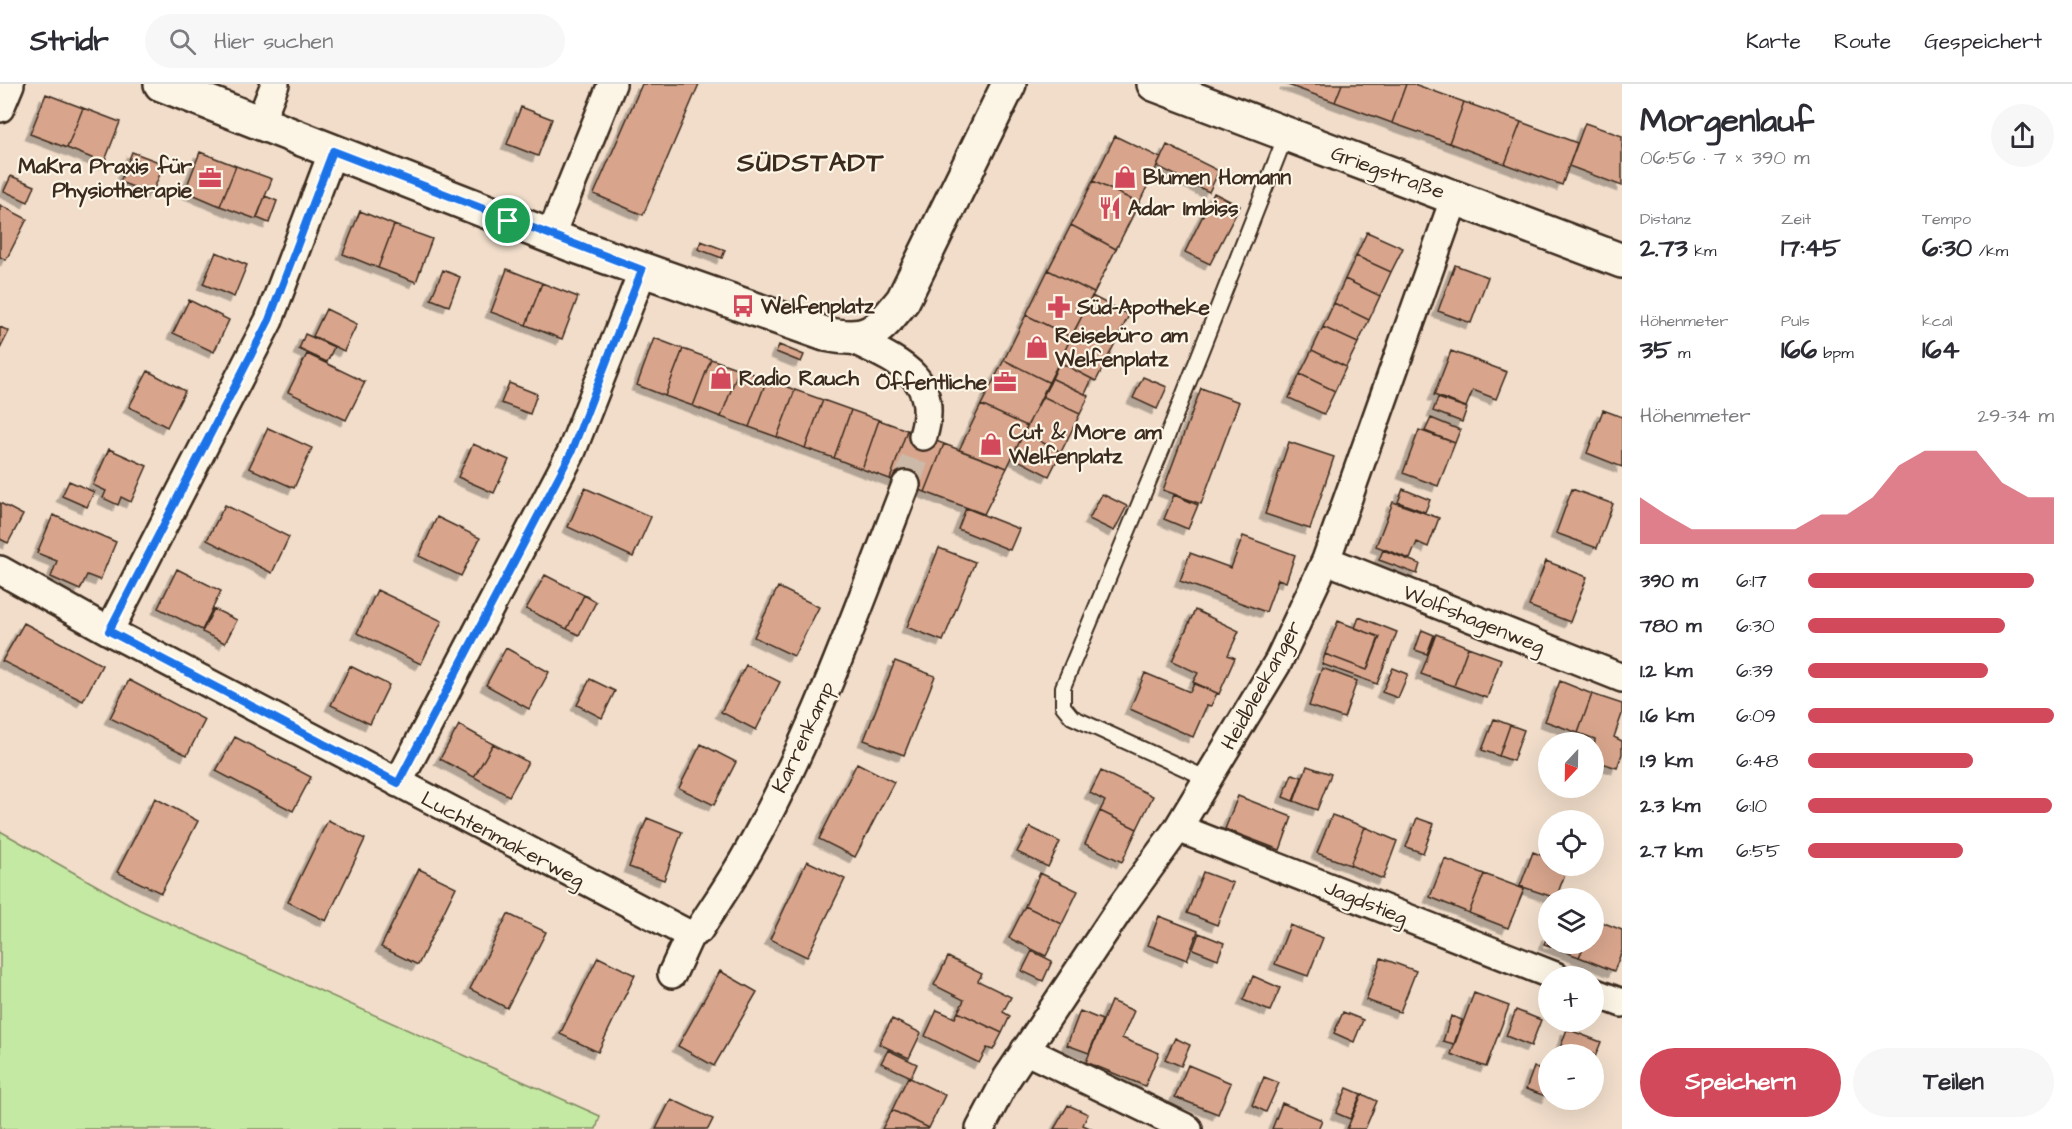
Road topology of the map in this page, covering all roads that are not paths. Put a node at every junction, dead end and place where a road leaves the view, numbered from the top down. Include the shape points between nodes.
1 (10, 84) edge
2 (161, 84) edge
3 (275, 84) edge
4 (612, 84) edge
5 (1009, 84) edge
6 (1154, 84) edge
7 (0, 108) edge
8 (260, 122) junction
9 (1286, 135) junction
10 (333, 151) junction
11 (1455, 196) junction
12 (550, 237) junction
13 (1622, 261) edge
14 (642, 270) junction
15 (852, 339) junction
16 (923, 436) tunnel mouth
17 (906, 485) tunnel mouth
18 (1326, 560) junction
19 (0, 570) edge
20 (109, 631) junction
21 (1622, 678) edge
22 (1208, 779) junction
23 (398, 783) junction
24 (1178, 828) junction
25 (690, 935) junction
26 (1538, 969) edge
27 (672, 974) dead end
28 (1604, 996) edge
29 (1622, 1003) edge
30 (1025, 1050) junction
31 (980, 1129) edge
32 (1188, 1129) edge

1 - 7 street
2 - 8 street
3 - 8 street
4 - 12 street
5 - 15 street via 903,300 879,329
6 - 9 street, Griegstraße
8 - 10 street
9 - 11 street, Griegstraße
9 - 22 lane via 1063,687 1063,706 1072,717
10 - 12 street
10 - 20 street via 269,320
11 - 13 street, Griegstraße
11 - 18 street, Heidbleekanger
12 - 14 street
14 - 15 street via 825,334
14 - 23 street via 571,453
15 - 16 street via 912,371 926,396 928,418
17 - 25 street, Karrenkamp via 854,621 783,782 745,857 699,930
18 - 21 street, Wolfshagenweg
18 - 22 street, Heidbleekanger via 1278,662
19 - 20 street, Luchtenmakerweg
20 - 23 street, Luchtenmakerweg
22 - 24 street, Heidbleekanger
23 - 25 street, Luchtenmakerweg
24 - 26 street, Jagdstieg
24 - 30 street, Heidbleekanger
25 - 27 street, Karrenkamp
28 - 29 street
30 - 31 street, Heidbleekanger via 989,1107
30 - 32 street

